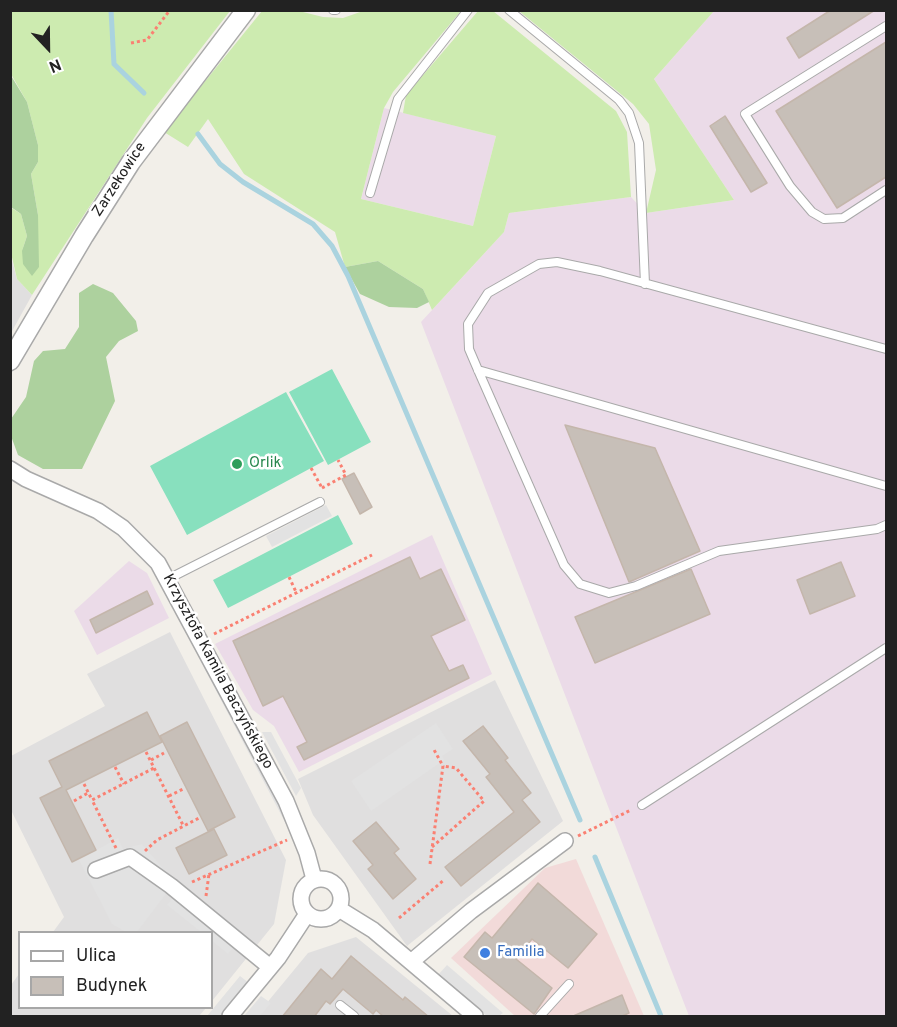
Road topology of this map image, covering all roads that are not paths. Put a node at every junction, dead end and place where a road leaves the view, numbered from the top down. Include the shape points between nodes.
1 (246, 10) edge
2 (468, 10) edge
3 (509, 10) edge
4 (886, 26) edge
5 (886, 190) edge
6 (370, 193) dead end
7 (645, 284) junction
8 (886, 349) edge
9 (10, 361) edge
10 (478, 370) junction
11 (10, 469) edge
12 (886, 486) edge
13 (320, 502) road end
14 (886, 525) edge
15 (168, 579) junction
16 (886, 648) edge
17 (642, 805) road end
18 (565, 841) road end
19 (96, 870) dead end
20 (314, 879) junction
21 (339, 909) junction
22 (307, 914) junction
23 (411, 962) junction
24 (270, 966) junction
25 (569, 984) dead end
26 (340, 1005) dead end
27 (230, 1017) edge
28 (354, 1017) edge
29 (475, 1017) edge
30 (540, 1017) edge

1 - 9 street, Zarzekowice via 131,162
2 - 6 lane via 398,99
3 - 7 lane via 619,100 629,113 639,143
4 - 5 lane via 745,114 790,186 812,212 824,219 843,218
7 - 8 lane
7 - 10 lane via 557,262 539,264 488,292 468,324 469,349
10 - 12 lane
10 - 14 lane via 564,565 580,584 609,593 636,586 719,550
11 - 15 street, Krzysztofa Kamila Baczyńskiego via 98,511 123,528 143,546
13 - 15 lane
15 - 20 street, Krzysztofa Kamila Baczyńskiego via 286,801
16 - 17 lane
18 - 23 street via 471,911
19 - 24 street via 130,861
20 - 21 street via 336,885 341,898
20 - 22 street via 302,890 300,898
21 - 22 street via 328,918
21 - 23 street via 373,930
22 - 24 street
23 - 29 street
24 - 27 street
25 - 30 lane
26 - 28 lane

